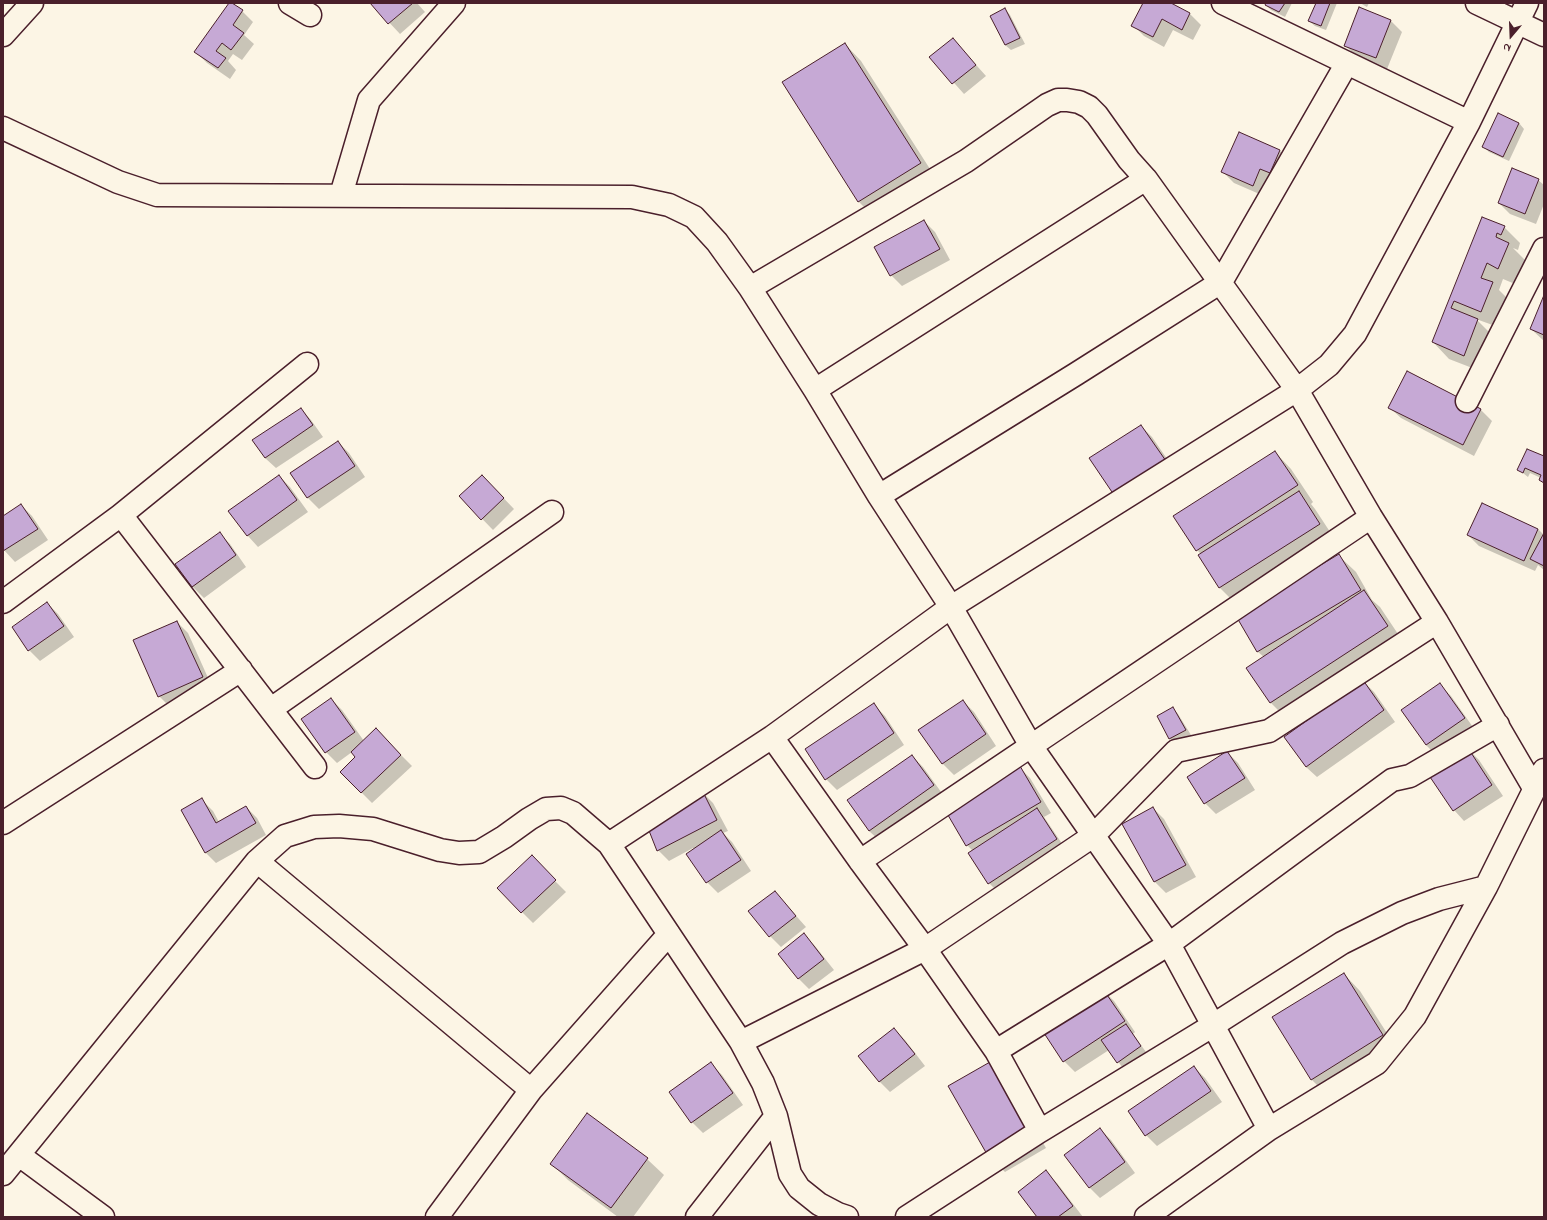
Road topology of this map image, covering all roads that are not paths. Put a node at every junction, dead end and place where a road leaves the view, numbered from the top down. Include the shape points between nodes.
1 (32, 3) edge
2 (290, 3) edge
3 (454, 3) edge
4 (1223, 3) edge
5 (1477, 3) edge
6 (1527, 3) edge
7 (310, 15) dead end
8 (1518, 23) junction
9 (3, 35) edge
10 (1544, 35) edge
11 (1347, 63) junction
12 (1468, 122) junction
13 (3, 128) edge
14 (1146, 179) junction
15 (341, 196) junction
16 (1544, 249) edge
17 (1221, 282) junction
18 (750, 288) junction
19 (307, 364) dead end
20 (815, 390) junction
21 (1297, 390) junction
22 (1466, 401) dead end
23 (879, 496) junction
24 (552, 512) dead end
25 (120, 515) junction
26 (1371, 517) junction
27 (3, 602) edge
28 (951, 607) junction
29 (1437, 622) junction
30 (241, 670) junction
31 (271, 709) junction
32 (1498, 725) junction
33 (772, 737) junction
34 (1031, 746) junction
35 (315, 767) dead end
36 (1539, 779) edge
37 (3, 823) edge
38 (1093, 836) junction
39 (609, 844) junction
40 (257, 861) junction
41 (860, 861) junction
42 (1486, 887) junction
43 (669, 934) junction
44 (1169, 944) junction
45 (925, 948) junction
46 (1212, 1026) junction
47 (741, 1042) junction
48 (996, 1051) junction
49 (531, 1090) junction
50 (776, 1116) junction
51 (1269, 1129) junction
52 (1040, 1131) junction
53 (19, 1155) junction
54 (3, 1174) edge
55 (103, 1217) edge
56 (438, 1217) edge
57 (697, 1217) edge
58 (848, 1217) edge
59 (907, 1217) edge
60 (1146, 1217) edge

1 - 9 street
2 - 7 street
3 - 15 street via 369,100
4 - 11 street
5 - 8 street
6 - 8 street
8 - 10 street
8 - 12 street
11 - 12 street
11 - 17 street
12 - 21 street via 1355,334 1329,365
13 - 15 street via 118,182 157,195
14 - 17 street
14 - 18 street via 1089,107 1079,102 1058,100 966,161
14 - 20 street
15 - 18 street via 632,197 669,205 694,217 718,242
16 - 22 street
17 - 21 street
17 - 23 street
18 - 20 street
19 - 25 street
20 - 23 street
21 - 26 street
21 - 28 street
23 - 28 street
24 - 31 street
25 - 27 street
25 - 30 street
26 - 29 street
26 - 34 street
28 - 33 street
28 - 34 street
29 - 32 street
29 - 38 street via 1268,731 1176,751
30 - 31 street
30 - 37 street
31 - 35 street
32 - 36 street
32 - 44 street via 1410,776 1392,780
33 - 39 street
33 - 41 street
34 - 38 street
34 - 41 street
36 - 42 street
38 - 44 street
38 - 45 street
39 - 40 street via 573,813 561,808 546,809 479,852 458,853 440,850 373,829 314,827 285,836
39 - 43 street
40 - 49 street
40 - 53 street
41 - 45 street
42 - 46 street via 1402,913 1342,943
42 - 51 street via 1415,1016 1378,1063
43 - 47 street
43 - 49 street
44 - 46 street
44 - 48 street
45 - 47 street
45 - 48 street
46 - 51 street
46 - 52 street
47 - 50 street via 763,1083
48 - 52 street
49 - 56 street
50 - 57 street
50 - 58 street via 790,1174 799,1188 819,1204
51 - 60 street
52 - 59 street
53 - 54 street
53 - 55 street

